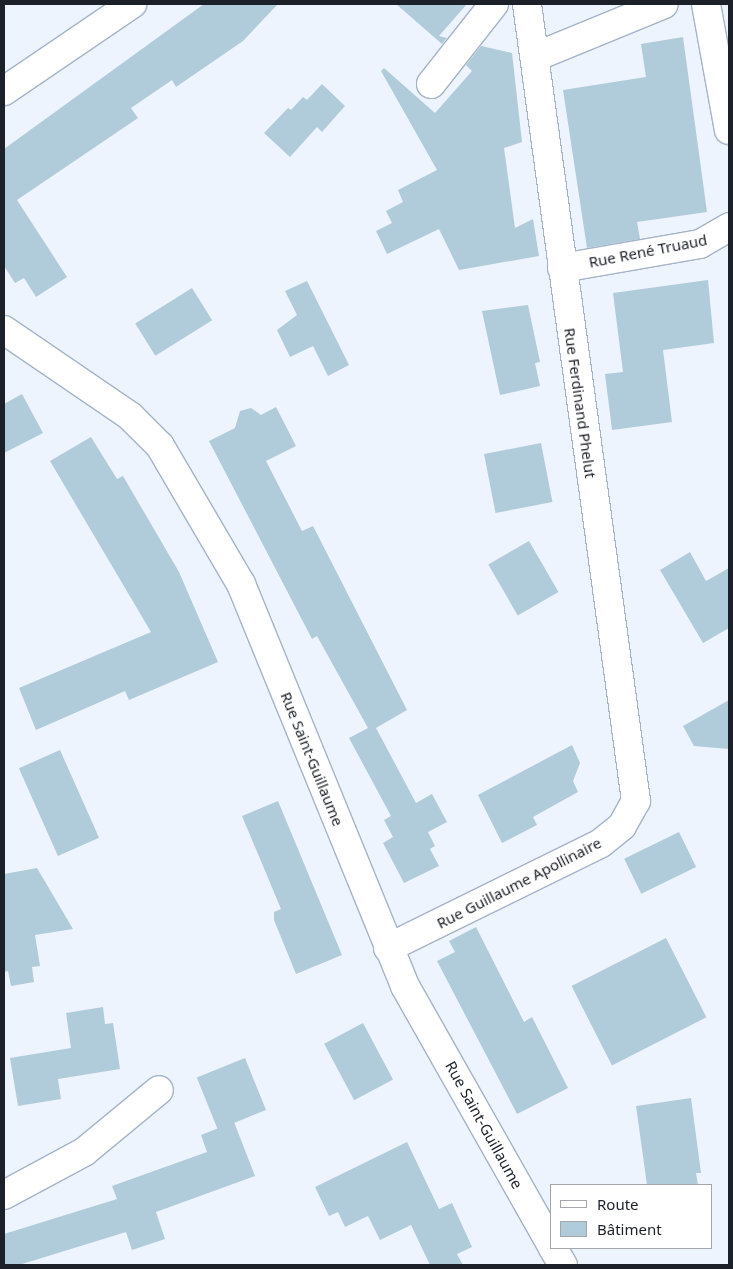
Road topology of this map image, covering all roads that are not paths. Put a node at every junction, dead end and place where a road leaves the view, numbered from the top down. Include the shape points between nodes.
1 (132, 4) edge
2 (494, 4) edge
3 (527, 4) edge
4 (664, 4) edge
5 (706, 4) edge
6 (535, 57) junction
7 (431, 84) dead end
8 (4, 91) edge
9 (729, 130) edge
10 (729, 227) edge
11 (562, 268) junction
12 (4, 330) edge
13 (636, 801) joint
14 (388, 948) junction
15 (158, 1090) dead end
16 (4, 1195) edge
17 (550, 1243) edge
18 (553, 1249) edge
19 (562, 1265) edge

1 - 8 street
2 - 7 street
3 - 6 street, Rue Ferdinand Phelut
4 - 6 street
5 - 9 street
6 - 11 street, Rue Ferdinand Phelut
10 - 11 street, Rue René Truaud via 722,235 700,244
11 - 13 street, Rue Ferdinand Phelut
12 - 14 street, Rue Saint-Guillaume via 130,416 160,446 241,584
13 - 14 street, Rue Guillaume Apollinaire via 622,826 601,843
14 - 17 street, Rue Saint-Guillaume
15 - 16 street via 84,1152
18 - 19 street, Rue Saint-Guillaume

